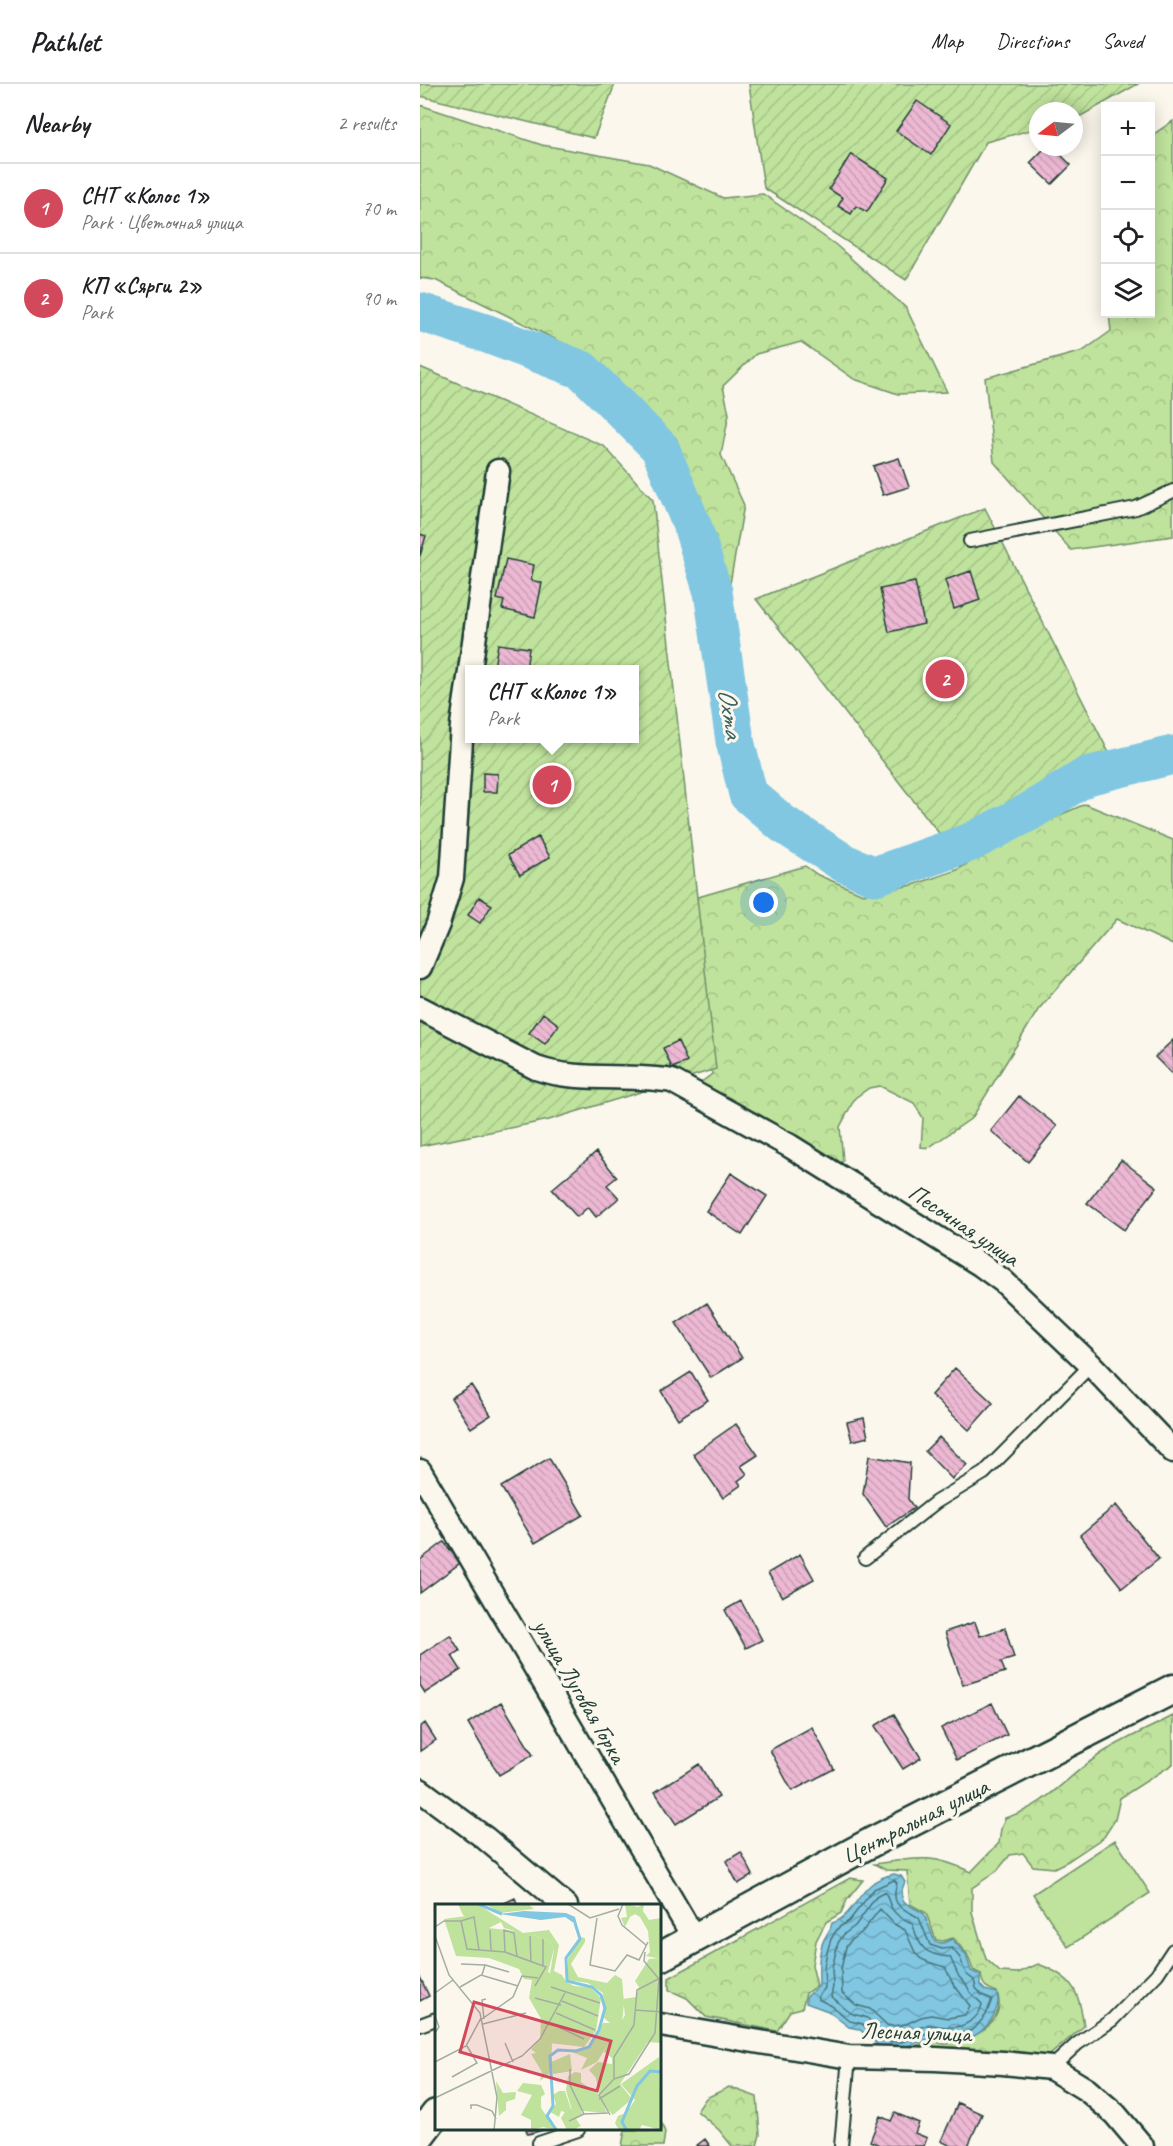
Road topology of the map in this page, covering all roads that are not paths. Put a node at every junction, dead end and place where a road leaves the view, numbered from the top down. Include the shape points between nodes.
1 (498, 471) dead end
2 (1173, 491) edge
3 (970, 541) dead end
4 (471, 665) edge
5 (465, 704) edge
6 (420, 967) edge
7 (420, 1008) edge
8 (1091, 1365) junction
9 (1173, 1451) edge
10 (420, 1471) edge
11 (865, 1558) dead end
12 (1173, 1689) edge
13 (420, 1790) edge
14 (565, 1904) edge
15 (693, 1938) junction
16 (1173, 1950) edge
17 (662, 1956) edge
18 (435, 2019) edge
19 (420, 2025) edge
20 (662, 2025) edge
21 (849, 2057) junction
22 (1051, 2068) junction
23 (435, 2115) edge
24 (575, 2131) edge
25 (420, 2135) edge
26 (539, 2143) dead end
27 (841, 2146) edge
28 (1142, 2146) edge

1 - 4 street
2 - 3 lane via 1136,508
5 - 6 street via 452,878
7 - 8 street, Песочная улица via 550,1073 655,1078 689,1090 790,1146 981,1265
8 - 9 street, Песочная улица
8 - 11 lane via 984,1473 936,1502
10 - 15 street, улица Луговая Горка
12 - 15 street, Центральная улица
13 - 14 street
15 - 17 street, Центральная улица
16 - 22 lane via 1157,1974 1112,2020
18 - 19 lane
20 - 21 street, Лесная улица
21 - 22 street, Лесная улица
21 - 27 lane
22 - 28 street, Лесная улица via 1101,2102
23 - 25 street
24 - 26 lane

